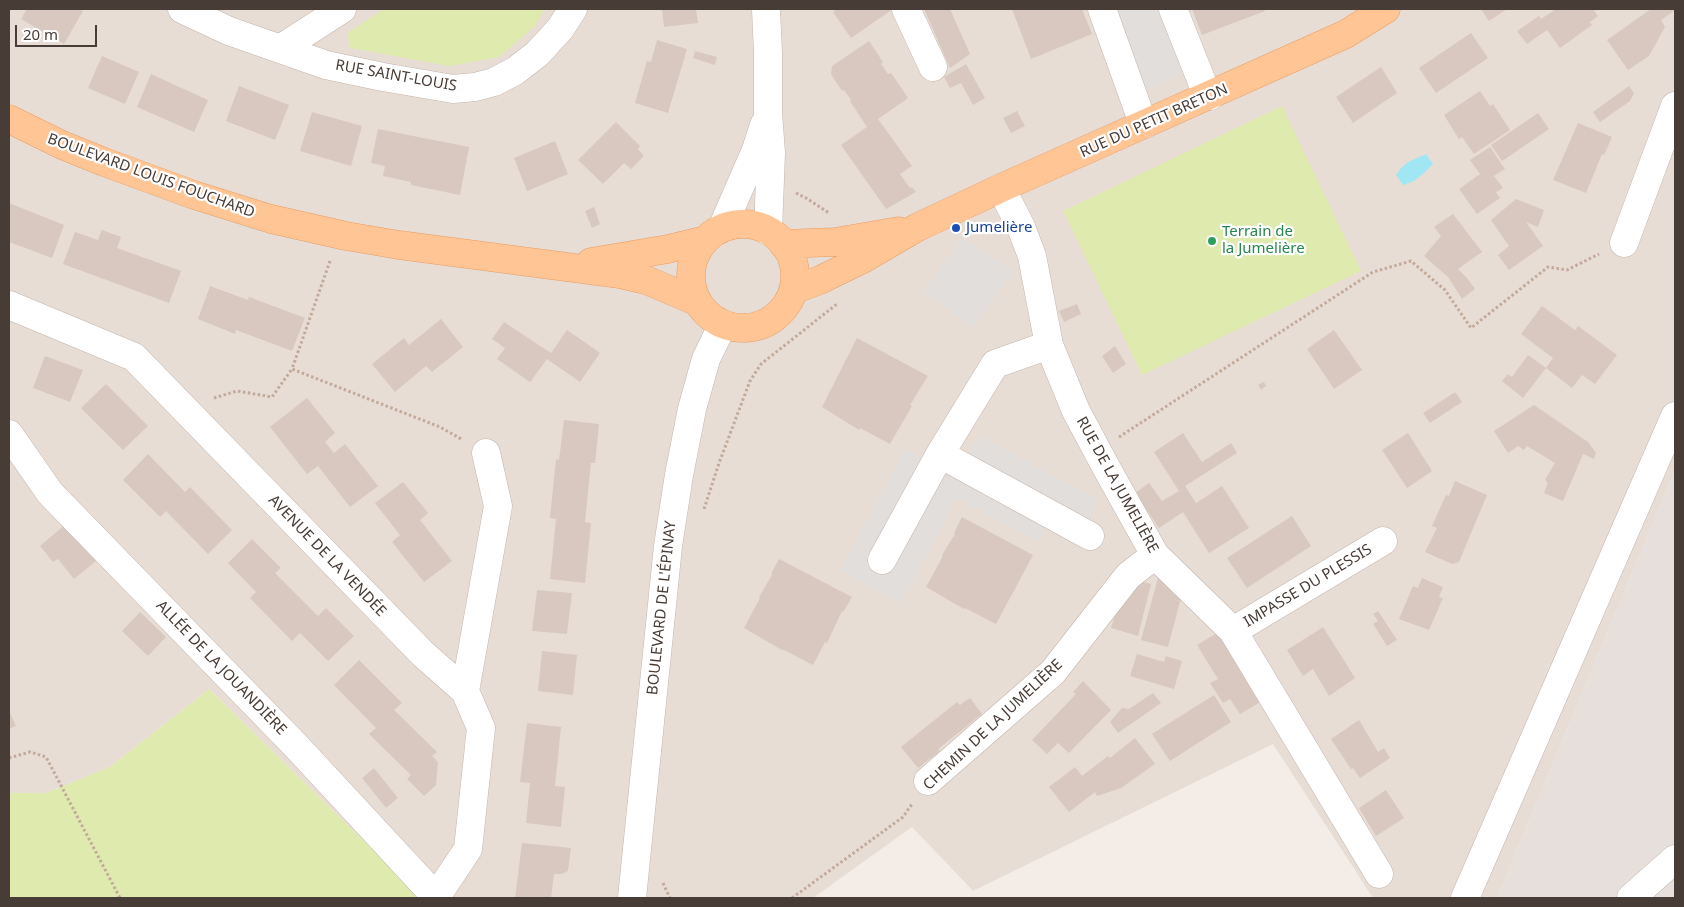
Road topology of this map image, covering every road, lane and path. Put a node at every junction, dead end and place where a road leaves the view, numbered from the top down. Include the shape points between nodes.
1 (182, 9) edge
2 (342, 9) edge
3 (573, 9) edge
4 (766, 9) edge
5 (906, 9) edge
6 (1102, 9) edge
7 (1173, 9) edge
8 (1386, 9) edge
9 (280, 49) junction
10 (933, 67) dead end
11 (1210, 96) junction
12 (1675, 106) edge
13 (768, 112) junction
14 (9, 119) edge
15 (1146, 124) junction
16 (1001, 188) junction
17 (918, 227) junction
18 (714, 234) junction
19 (776, 237) junction
20 (1624, 243) joint
21 (331, 259) dead end
22 (563, 267) junction
23 (843, 268) junction
24 (792, 290) junction
25 (698, 302) junction
26 (9, 305) edge
27 (723, 324) junction
28 (1049, 345) junction
29 (292, 369) junction
30 (183, 408) junction
31 (1675, 416) edge
32 (9, 434) edge
33 (1098, 451) junction
34 (486, 453) joint
35 (940, 454) junction
36 (701, 516) dead end
37 (1090, 536) dead end
38 (1383, 541) dead end
39 (1155, 555) junction
40 (882, 560) dead end
41 (1233, 631) junction
42 (465, 691) junction
43 (9, 758) edge
44 (928, 781) joint
45 (1675, 858) edge
46 (1379, 874) dead end
47 (661, 878) dead end
48 (120, 898) edge
49 (437, 898) edge
50 (632, 898) edge
51 (670, 898) edge
52 (792, 898) edge
53 (1465, 898) edge
54 (1632, 898) edge

1 - 9 street, RUE SAINT-LOUIS via 229,31
2 - 9 street
3 - 9 street, RUE SAINT-LOUIS via 537,54 515,71 475,87 453,88 383,77
4 - 13 street
5 - 10 street
6 - 15 street
7 - 11 street
8 - 11 main road, RUE DU PETIT BRETON via 1346,34
11 - 15 main road, RUE DU PETIT BRETON
12 - 20 street
13 - 18 street via 756,150
13 - 19 street
14 - 22 main road, BOULEVARD LOUIS FOUCHARD via 104,162 270,219 399,245
15 - 16 main road, RUE DU PETIT BRETON
16 - 17 main road, RUE DU PETIT BRETON
16 - 28 street, RUE DE LA JUMELIÈRE via 1032,256
17 - 19 main road, RUE DU PETIT BRETON via 835,242
17 - 23 main road, RUE DU PETIT BRETON
18 - 19 main road via 734,225 746,224 758,226
18 - 22 main road, BOULEVARD LOUIS FOUCHARD via 661,250
18 - 25 main road via 697,250 692,263 693,290
19 - 24 main road via 789,254 793,266
20 - 33 path via 1567,270 1548,267 1471,328 1445,290 1411,261 1373,272
21 - 29 path
22 - 25 main road, BOULEVARD LOUIS FOUCHARD via 646,280
23 - 24 main road, RUE DU PETIT BRETON
23 - 36 path via 846,287 839,304 761,364 750,381
24 - 27 main road via 783,309 766,322 745,328
25 - 27 main road
26 - 30 street, AVENUE DE LA VENDÉE via 134,357
27 - 50 street, BOULEVARD DE L'ÉPINAY via 704,368 692,408 679,475 668,546
28 - 33 street, RUE DE LA JUMELIÈRE via 1076,411
28 - 35 street via 995,364
29 - 30 path via 272,397 237,391
29 - 34 path via 440,427
30 - 42 street, AVENUE DE LA VENDÉE via 423,654
31 - 53 street
32 - 49 street, ALLÉE DE LA JOUANDIÈRE via 50,493 298,748
33 - 39 street, RUE DE LA JUMELIÈRE
34 - 42 street via 498,506
35 - 37 street
35 - 40 street
38 - 41 street, IMPASSE DU PLESSIS
39 - 41 street, RUE DE LA JUMELIÈRE
39 - 44 street, CHEMIN DE LA JUMELIÈRE via 1128,576 1053,672
41 - 46 street, RUE DE LA JUMELIÈRE
42 - 49 street, AVENUE DE LA VENDÉE via 481,728 468,849
43 - 48 path via 30,752 46,757
44 - 52 path, CHEMIN DE LA JUMELIÈRE via 903,817
45 - 54 street
47 - 51 path

